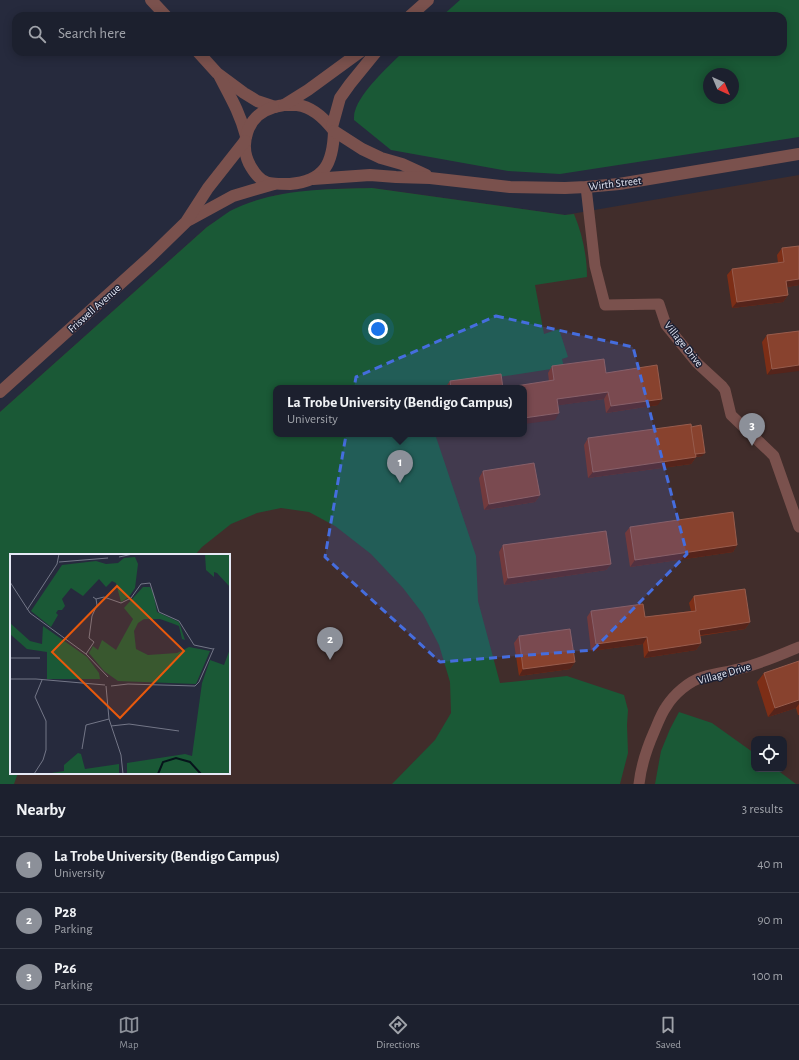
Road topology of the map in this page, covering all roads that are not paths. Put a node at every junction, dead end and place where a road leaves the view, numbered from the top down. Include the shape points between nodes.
1 (151, 0) edge
2 (428, 0) edge
3 (162, 12) edge
4 (414, 12) edge
5 (202, 56) edge
6 (355, 56) edge
7 (373, 56) edge
8 (217, 73) junction
9 (279, 106) junction
10 (333, 129) junction
11 (245, 139) junction
12 (799, 154) edge
13 (430, 178) junction
14 (313, 179) junction
15 (277, 184) junction
16 (586, 187) junction
17 (186, 222) junction
18 (0, 392) edge
19 (799, 528) edge
20 (799, 647) edge
21 (639, 784) edge

1 - 3 street
2 - 4 street
5 - 8 street
6 - 9 street via 308,90
7 - 10 street via 340,98
8 - 9 street via 256,101
8 - 11 street via 237,109
9 - 10 street via 297,105 312,110
9 - 11 street via 260,114 251,124
10 - 13 street, Wirth Street via 362,149
10 - 14 street via 334,146 331,159
11 - 15 street via 244,150 255,173 266,182
11 - 17 street, Friswell Avenue
12 - 16 street, Wirth Street via 619,184
13 - 14 street, Wirth Street via 370,174
13 - 16 street, Wirth Street via 510,187
14 - 15 street via 300,183
15 - 17 street, Friswell Avenue via 232,196
16 - 19 lane, Village Drive via 595,266 605,305 658,304 666,325 725,390 731,415 774,456
17 - 18 street, Friswell Avenue
20 - 21 lane, Village Drive via 767,661 703,677 682,689 666,706 660,718 648,746

